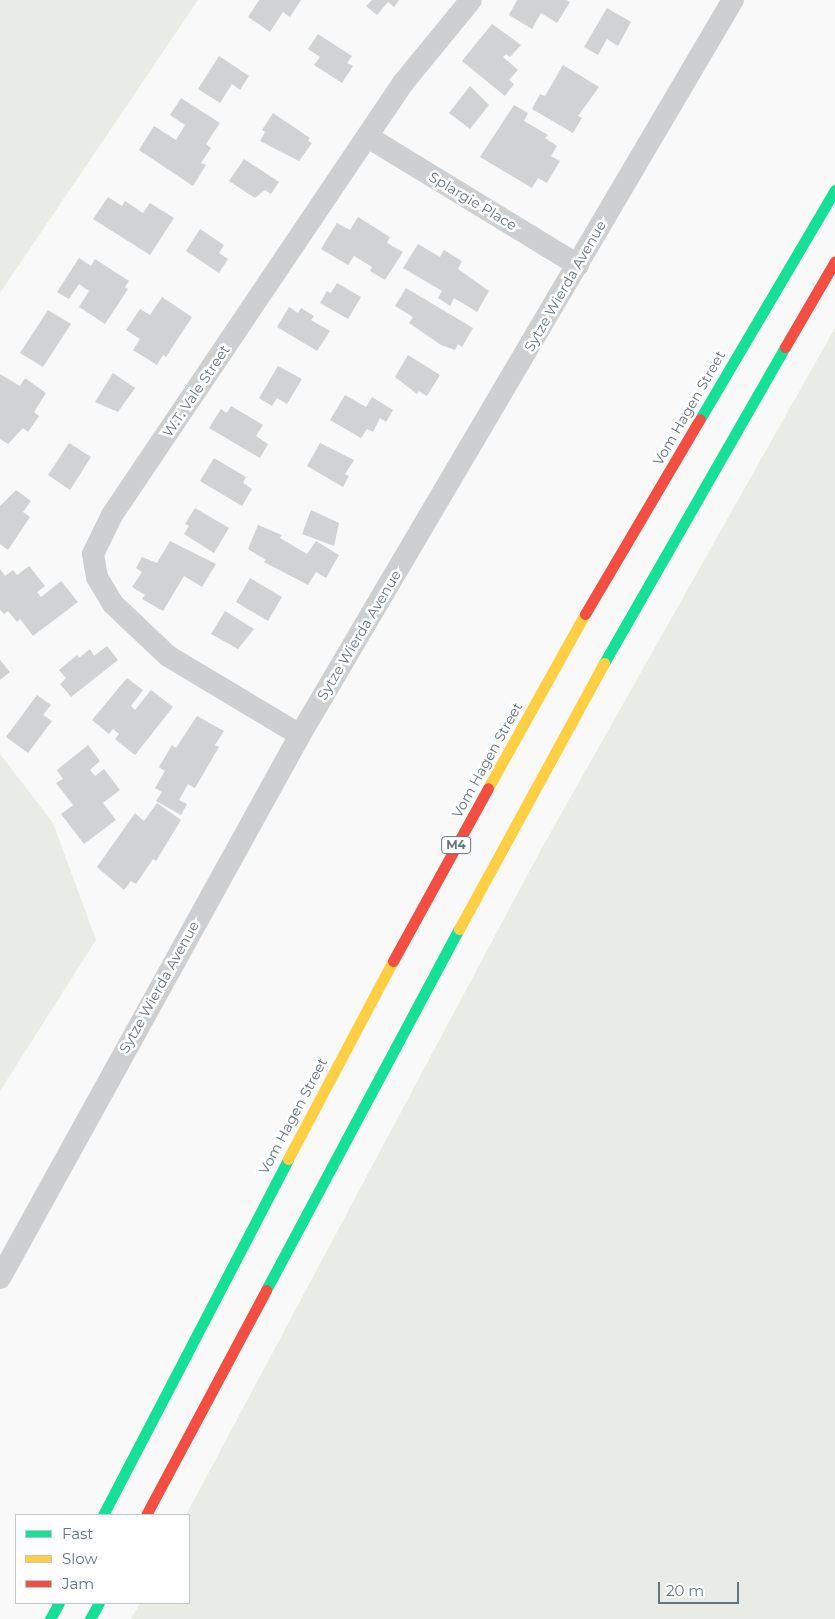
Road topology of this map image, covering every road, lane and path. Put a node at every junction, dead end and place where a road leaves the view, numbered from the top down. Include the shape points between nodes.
1 (471, 0) edge
2 (733, 0) edge
3 (368, 137) junction
4 (835, 190) edge
5 (835, 261) edge
6 (578, 265) junction
7 (300, 735) junction
8 (0, 1278) edge
9 (104, 1514) edge
10 (147, 1514) edge
11 (58, 1604) edge
12 (98, 1604) edge
13 (50, 1619) edge
14 (90, 1619) edge

1 - 3 street, W.T. Vale Street via 419,61
2 - 6 street, Sytze Wierda Avenue
3 - 6 street, Splargie Place
3 - 7 street, W.T. Vale Street via 112,515 93,554 97,577 113,604 168,656
4 - 9 main road, Vom Hagen Street / M4 via 594,599 449,857 201,1321
5 - 10 main road via 647,586 532,793
6 - 7 street, Sytze Wierda Avenue
7 - 8 street, Sytze Wierda Avenue
11 - 13 main road
12 - 14 main road

